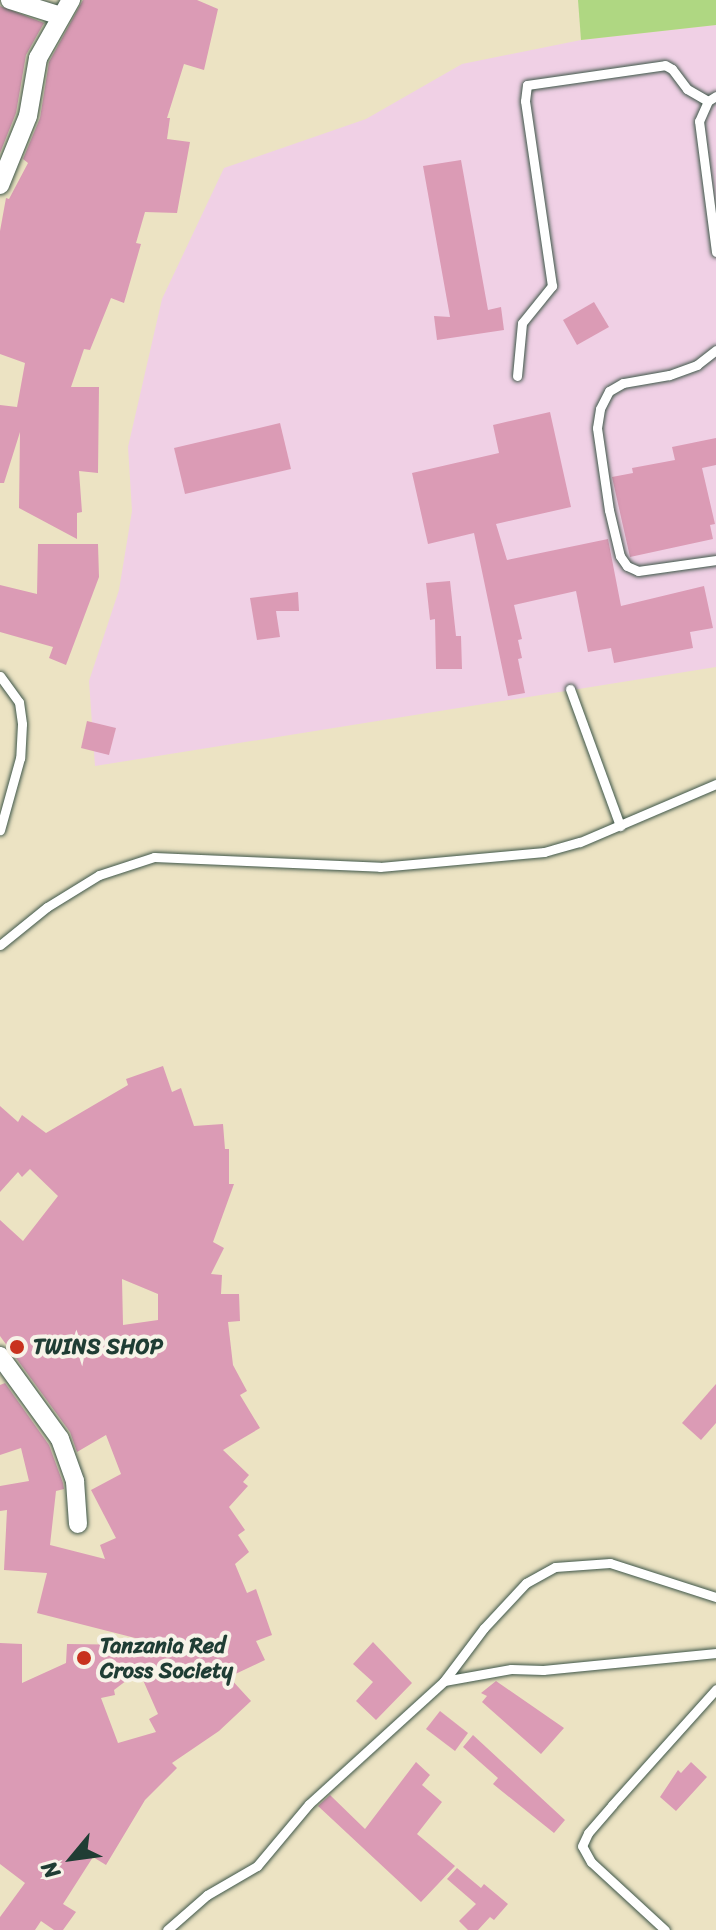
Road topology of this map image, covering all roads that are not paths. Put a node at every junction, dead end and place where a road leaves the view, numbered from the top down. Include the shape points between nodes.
1 (10, 0) edge
2 (66, 8) edge
3 (712, 99) edge
4 (0, 185) edge
5 (716, 252) edge
6 (716, 350) edge
7 (517, 376) dead end
8 (716, 560) edge
9 (0, 676) edge
10 (570, 689) dead end
11 (716, 784) edge
12 (620, 826) junction
13 (0, 830) edge
14 (0, 945) edge
15 (0, 1356) edge
16 (78, 1524) dead end
17 (716, 1597) edge
18 (716, 1653) edge
19 (444, 1681) junction
20 (716, 1689) edge
21 (167, 1930) edge
22 (665, 1930) edge

1 - 2 street
2 - 4 street via 38,58 28,116
3 - 5 lane via 699,121
3 - 7 lane via 687,89 665,65 527,85 552,286 522,323
6 - 8 lane via 697,365 609,391 597,428 609,510 627,566 638,571
9 - 13 lane via 19,702 22,724 20,758
10 - 12 lane
11 - 12 lane
12 - 14 lane via 544,852 431,864 380,867 154,857 99,875
15 - 16 street via 60,1439 75,1481
17 - 19 lane via 610,1563 555,1567 526,1583
18 - 19 lane via 511,1669
19 - 21 lane via 309,1804 257,1866 207,1895
20 - 22 lane via 604,1814 582,1846 591,1862

